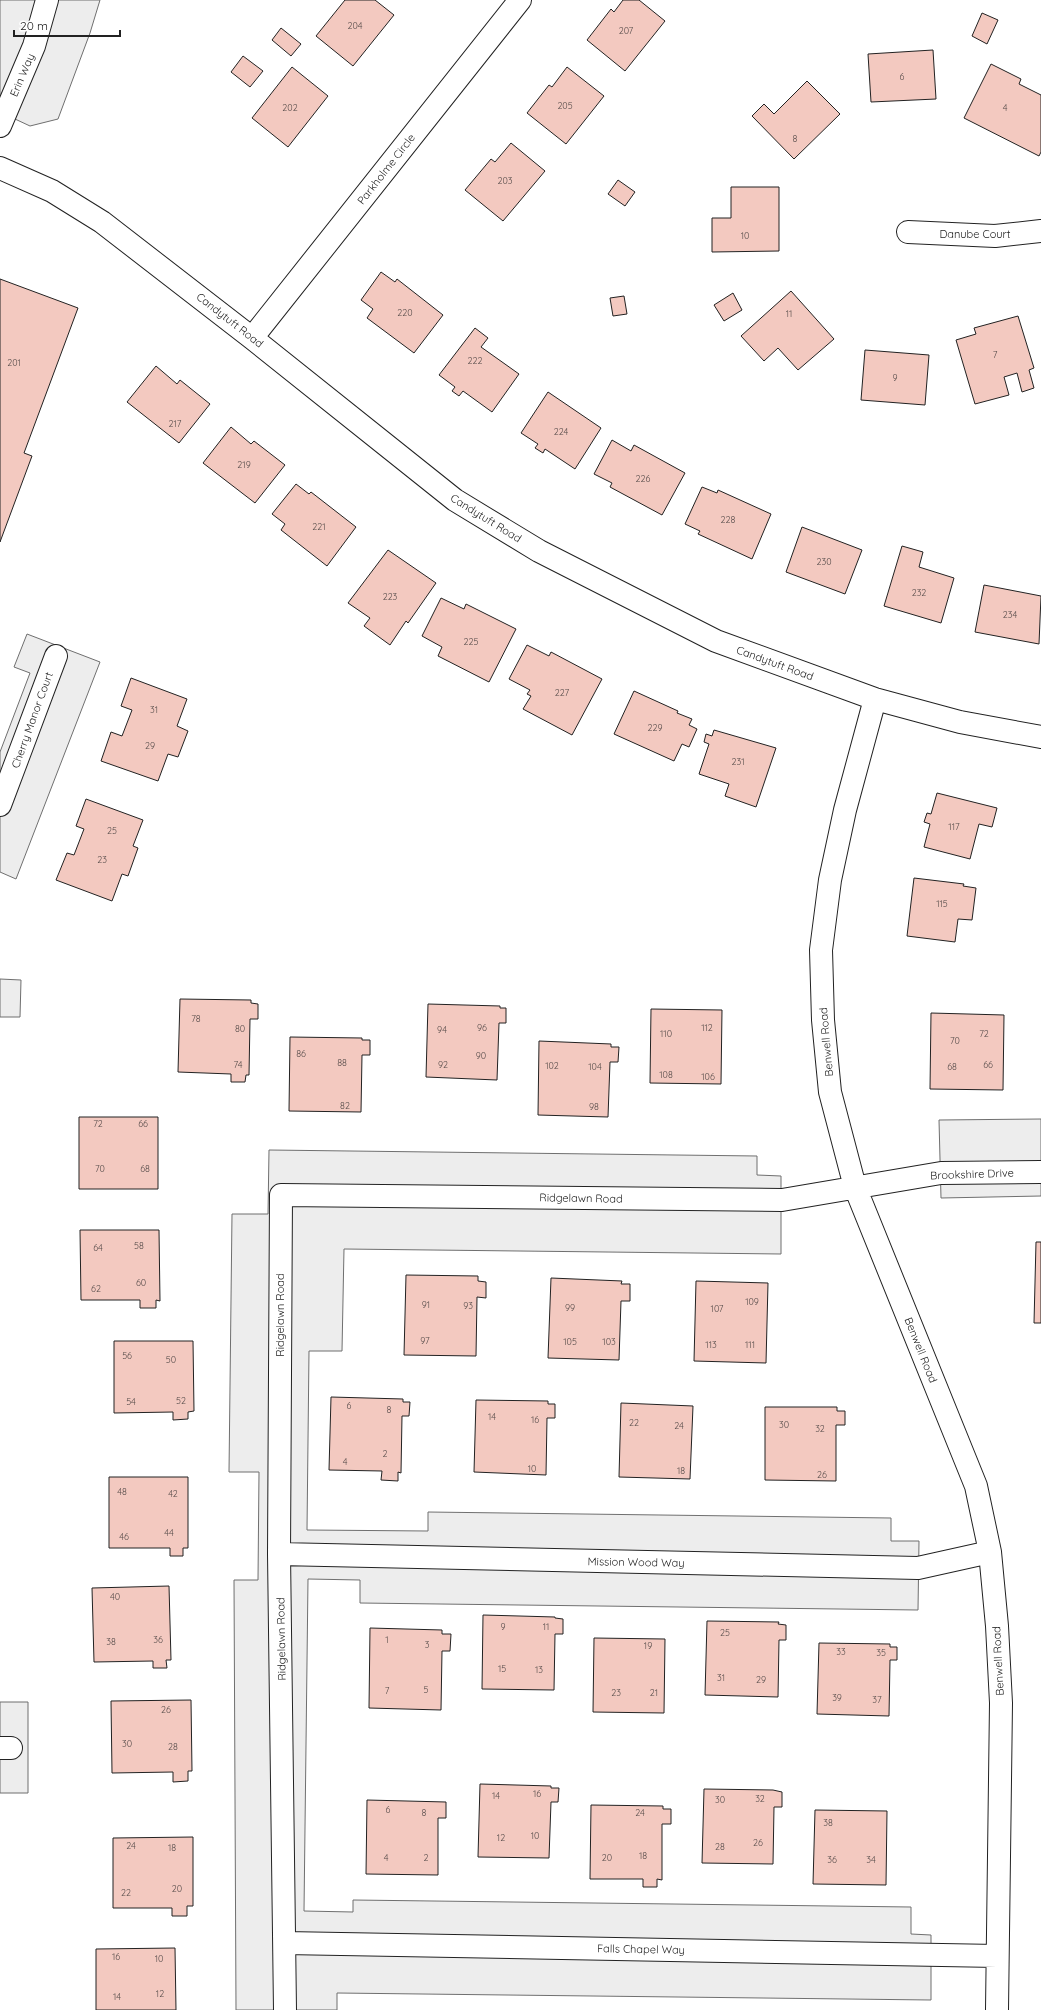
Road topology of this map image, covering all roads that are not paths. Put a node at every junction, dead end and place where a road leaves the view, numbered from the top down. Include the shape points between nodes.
1 (47, 0) edge
2 (520, 0) edge
3 (0, 126) edge
4 (0, 168) edge
5 (1041, 231) edge
6 (908, 232) dead end
7 (252, 338) junction
8 (56, 656) dead end
9 (875, 699) junction
10 (1041, 737) edge
11 (0, 806) edge
12 (1041, 1172) edge
13 (855, 1187) junction
14 (990, 1552) junction
15 (279, 1554) junction
16 (285, 1943) junction
17 (997, 1956) junction
18 (285, 2010) edge
19 (997, 2010) edge

1 - 3 street, Erin Way via 34,46
2 - 7 street, Parkholme Circle
4 - 7 street, Candytuft Road via 52,191 102,222
5 - 6 street, Danube Court via 995,236
7 - 9 street, Candytuft Road via 455,500 539,551 716,641
8 - 11 street, Cherry Manor Court
9 - 10 street, Candytuft Road via 960,722
9 - 13 street, Benwell Road via 843,817 830,880 821,950 823,1020 830,1092
12 - 13 street, Brookshire Drive via 941,1173
13 - 14 street, Benwell Road via 976,1486
13 - 15 street, Ridgelawn Road via 782,1200 281,1195
14 - 15 street, Mission Wood Way via 918,1568
14 - 17 street, Benwell Road via 997,1626 1000,1703
15 - 16 street, Ridgelawn Road
16 - 17 street, Falls Chapel Way
16 - 18 street, Ridgelawn Road
17 - 19 street, Benwell Road

